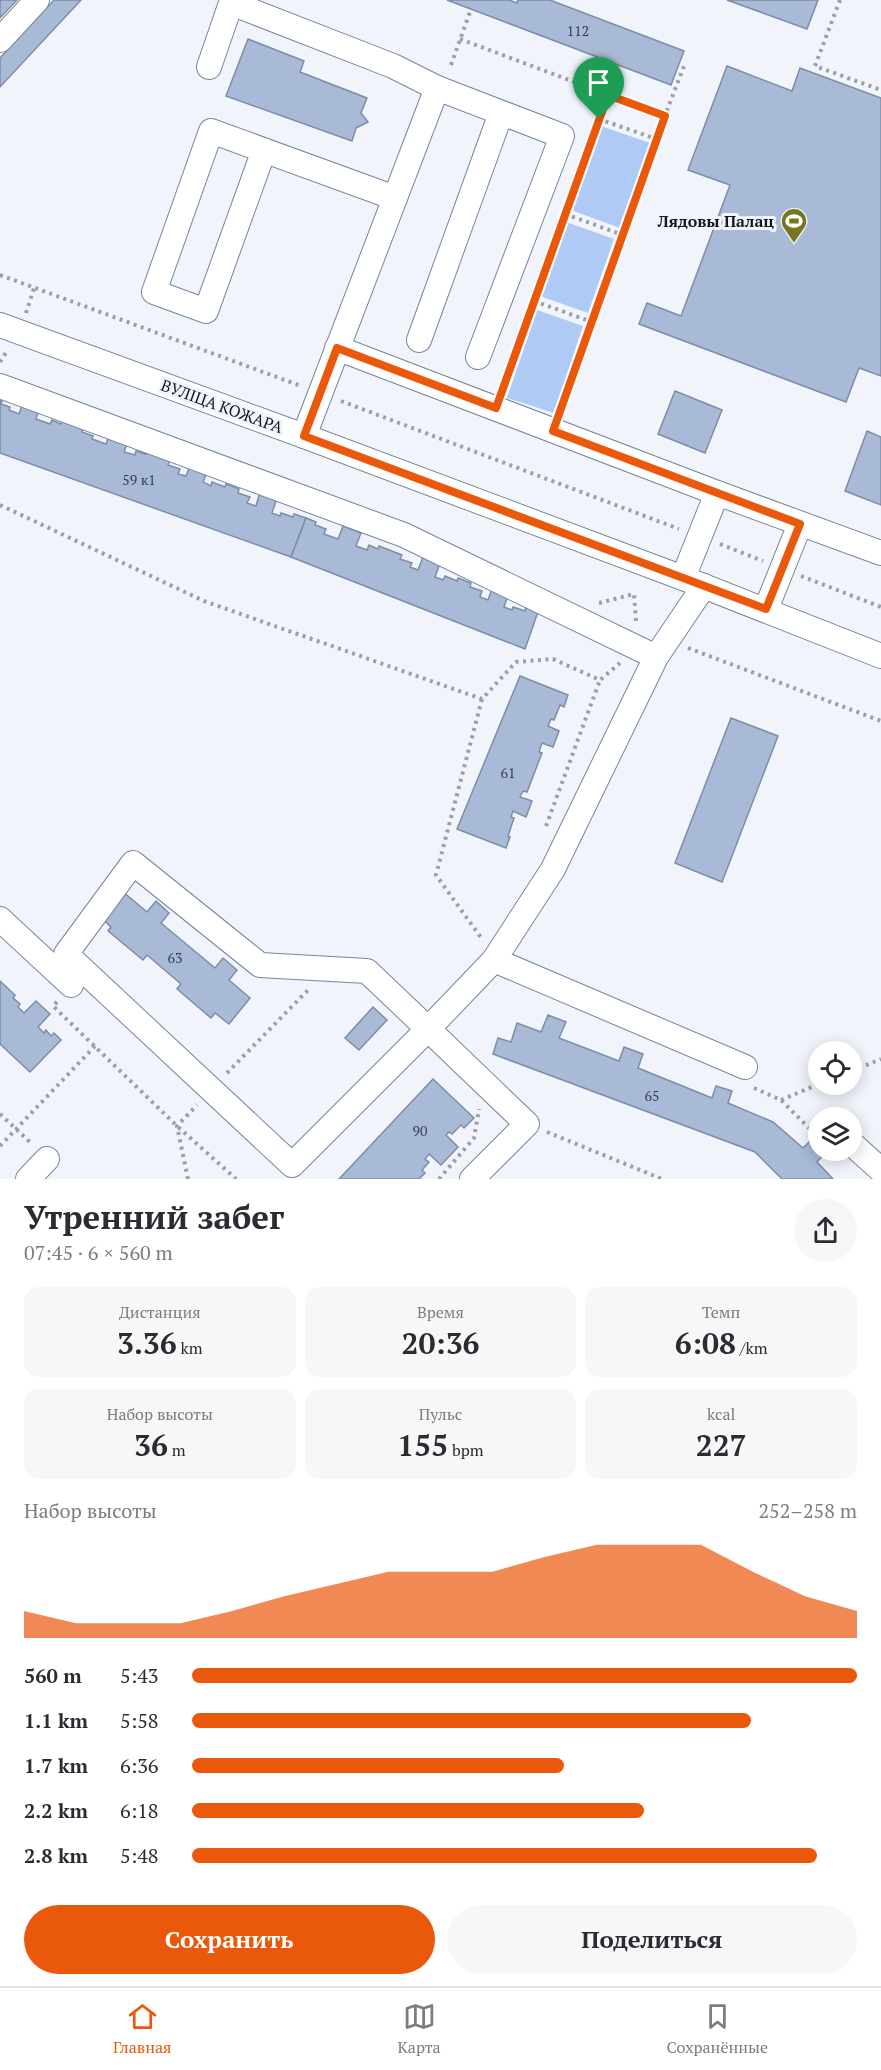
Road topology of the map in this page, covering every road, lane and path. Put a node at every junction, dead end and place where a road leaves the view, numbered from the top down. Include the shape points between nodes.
1 (37, 0) edge
2 (840, 0) edge
3 (471, 9) dead end
4 (460, 39) junction
5 (0, 40) edge
6 (451, 65) dead end
7 (684, 66) dead end
8 (209, 67) dead end
9 (618, 68) dead end
10 (437, 88) junction
11 (881, 90) edge
12 (608, 95) junction
13 (501, 113) junction
14 (665, 116) junction
15 (599, 119) junction
16 (656, 139) junction
17 (264, 150) junction
18 (395, 198) junction
19 (565, 214) junction
20 (623, 236) junction
21 (0, 275) edge
22 (534, 301) junction
23 (592, 322) junction
24 (0, 325) edge
25 (419, 340) dead end
26 (337, 348) junction
27 (478, 357) dead end
28 (0, 386) edge
29 (320, 393) junction
30 (496, 408) junction
31 (553, 431) junction
32 (304, 436) junction
33 (717, 493) junction
34 (0, 504) edge
35 (664, 524) dead end
36 (800, 524) junction
37 (881, 553) edge
38 (694, 582) junction
39 (634, 594) dead end
40 (766, 609) junction
41 (654, 649) junction
42 (881, 656) edge
43 (482, 699) junction
44 (881, 721) edge
45 (0, 919) edge
46 (490, 952) junction
47 (328, 969) junction
48 (71, 985) joint
49 (428, 1029) junction
50 (95, 1046) junction
51 (881, 1059) edge
52 (745, 1067) dead end
53 (862, 1067) edge
54 (808, 1089) edge
55 (211, 1090) junction
56 (781, 1100) dead end
57 (527, 1124) junction
58 (177, 1126) junction
59 (0, 1146) edge
60 (862, 1153) edge
61 (47, 1159) dead end
62 (881, 1170) edge
63 (28, 1179) edge
64 (188, 1179) edge
65 (236, 1179) edge
66 (472, 1179) edge
67 (662, 1179) edge

1 - 5 street
2 - 11 path via 815,66
3 - 4 path
4 - 6 path
4 - 12 path
7 - 14 path
8 - 10 street via 231,3 393,66
9 - 12 path
10 - 13 street
10 - 18 street
12 - 14 path
12 - 15 path
13 - 25 street
13 - 27 street via 562,136
14 - 16 path
15 - 16 path
15 - 19 path
16 - 20 path
17 - 17 street via 212,131 154,292 206,311
17 - 18 street
18 - 26 street
19 - 20 path
19 - 22 path
20 - 23 path
21 - 29 path
22 - 23 path
22 - 30 path
23 - 31 path
24 - 32 street, ВУЛІЦА КОЖАРА
26 - 29 street
26 - 30 street
28 - 41 street via 404,535 587,622
29 - 32 street
29 - 35 path
30 - 31 street
31 - 33 street
32 - 38 street, ВУЛІЦА КОЖАРА
33 - 36 street
33 - 38 street
34 - 43 path via 204,601
36 - 37 street
36 - 40 street
38 - 40 street, ВУЛІЦА КОЖАРА
38 - 41 street
39 - 41 path
40 - 42 street, ВУЛІЦА КОЖАРА
41 - 43 path via 600,680 553,659 516,662
41 - 44 path
41 - 46 street via 553,869
43 - 46 path via 436,874
45 - 48 street
46 - 49 street
46 - 52 street
47 - 49 street via 368,971
47 - 55 path
47 - 55 street via 260,965 133,863 66,954
48 - 50 path via 53,1006
49 - 55 street via 292,1165
49 - 57 street
50 - 58 path
50 - 59 path
51 - 53 path
54 - 56 path
55 - 58 path
57 - 66 street
57 - 67 path
58 - 64 path
58 - 65 path
60 - 62 street
61 - 63 street

